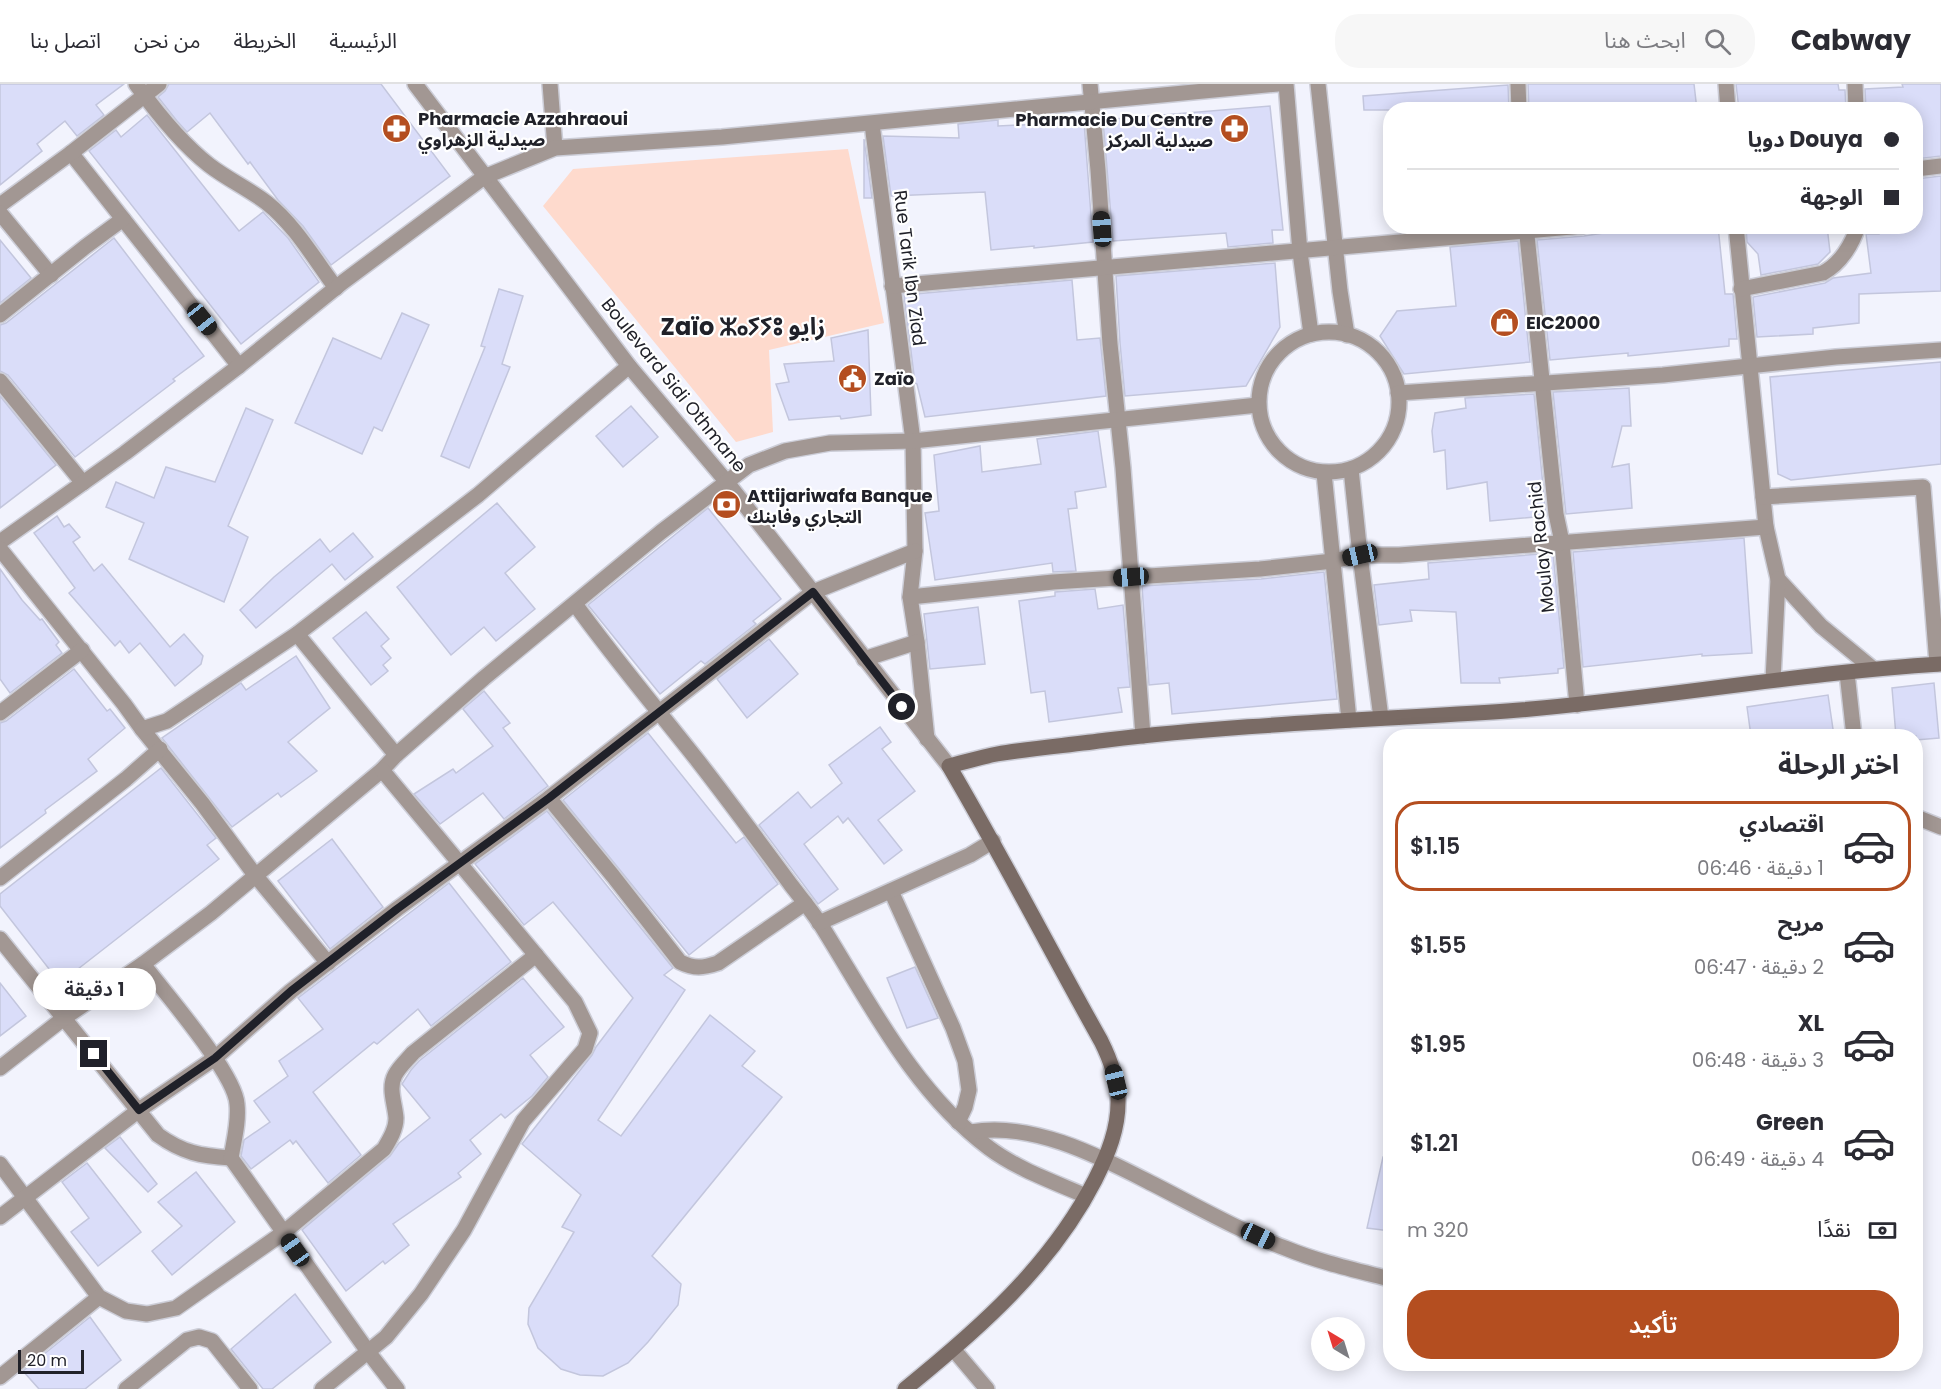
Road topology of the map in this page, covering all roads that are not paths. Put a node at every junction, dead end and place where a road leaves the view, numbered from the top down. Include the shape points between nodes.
1 (159, 84) edge
2 (415, 84) edge
3 (550, 84) edge
4 (1089, 84) edge
5 (1278, 84) edge
6 (1286, 84) edge
7 (1318, 84) edge
8 (1518, 84) edge
9 (1726, 84) edge
10 (1855, 84) edge
11 (140, 90) edge
12 (1090, 102) junction
13 (1519, 102) edge
14 (1727, 102) edge
15 (1856, 102) edge
16 (872, 124) junction
17 (555, 148) junction
18 (71, 153) junction
19 (1941, 166) edge
20 (1923, 168) edge
21 (483, 177) junction
22 (0, 205) edge
23 (0, 213) edge
24 (123, 219) junction
25 (1478, 234) edge
26 (1527, 234) edge
27 (1737, 234) edge
28 (1854, 234) edge
29 (1336, 249) junction
30 (1300, 252) junction
31 (1104, 268) junction
32 (51, 275) junction
33 (892, 286) junction
34 (336, 288) junction
35 (1741, 289) junction
36 (0, 315) edge
37 (1311, 334) junction
38 (1347, 335) junction
39 (1941, 350) edge
40 (239, 366) junction
41 (629, 366) junction
42 (1749, 367) junction
43 (0, 381) edge
44 (1544, 384) junction
45 (1398, 393) junction
46 (1258, 405) junction
47 (1118, 419) junction
48 (913, 441) junction
49 (1351, 469) junction
50 (1324, 473) junction
51 (726, 481) junction
52 (83, 483) junction
53 (1763, 497) junction
54 (1766, 527) junction
55 (0, 542) edge
56 (1562, 542) junction
57 (0, 549) edge
58 (915, 551) junction
59 (1360, 555) junction
60 (1333, 561) junction
61 (1131, 577) junction
62 (1778, 579) junction
63 (813, 592) junction
64 (910, 597) junction
65 (575, 604) junction
66 (297, 634) junction
67 (917, 642) junction
68 (82, 650) junction
69 (864, 658) junction
70 (1939, 664) edge
71 (1872, 668) junction
72 (1847, 673) junction
73 (1773, 680) junction
74 (1577, 705) junction
75 (1, 710) edge
76 (659, 712) junction
77 (1381, 718) junction
78 (1348, 720) junction
79 (142, 729) junction
80 (1853, 729) edge
81 (1143, 736) junction
82 (927, 739) junction
83 (160, 749) junction
84 (396, 754) junction
85 (949, 766) junction
86 (382, 770) junction
87 (549, 798) junction
88 (1923, 820) edge
89 (1941, 827) edge
90 (993, 841) junction
91 (459, 863) junction
92 (255, 875) junction
93 (0, 878) edge
94 (891, 891) junction
95 (805, 903) junction
96 (819, 922) junction
97 (0, 939) edge
98 (536, 955) junction
99 (328, 963) junction
100 (143, 964) junction
101 (64, 1018) junction
102 (215, 1058) junction
103 (0, 1068) edge
104 (139, 1110) junction
105 (958, 1122) junction
106 (972, 1132) junction
107 (231, 1158) junction
108 (1106, 1159) junction
109 (0, 1164) edge
110 (25, 1196) junction
111 (1086, 1196) junction
112 (0, 1217) edge
113 (283, 1233) junction
114 (1383, 1277) edge
115 (99, 1297) junction
116 (954, 1350) junction
117 (369, 1353) junction
118 (0, 1377) edge
119 (126, 1389) edge
120 (250, 1389) edge
121 (322, 1389) edge
122 (397, 1389) edge
123 (905, 1389) edge
124 (987, 1389) edge

1 - 11 street
2 - 21 street, Boulevard Sidi Othmane
3 - 17 street
4 - 12 street
5 - 12 street
6 - 30 street
7 - 29 street
8 - 13 street
9 - 14 street
10 - 15 street
11 - 18 street
11 - 34 street via 195,153 279,214
12 - 16 street
12 - 31 street
16 - 17 street
16 - 33 street, Rue Tarik Ibn Ziad
17 - 21 street
18 - 22 street
18 - 24 street
19 - 20 street
21 - 34 street
21 - 41 street, Boulevard Sidi Othmane
23 - 32 street
24 - 32 street
24 - 40 street
25 - 29 street
26 - 44 street, Moulay Rachid
27 - 35 street
28 - 35 street via 1840,259 1823,273
29 - 30 street
29 - 38 street
30 - 31 street
30 - 37 street
31 - 33 street
31 - 47 street
32 - 36 street
33 - 48 street, Rue Tarik Ibn Ziad
34 - 40 street
35 - 42 street
37 - 38 street
37 - 46 street via 1289,345 1272,361 1261,382
38 - 45 street via 1376,350 1387,363
39 - 42 street
40 - 52 street
41 - 51 street, Boulevard Sidi Othmane
41 - 66 street via 478,495
42 - 44 street
42 - 53 street
43 - 52 street
44 - 45 street
44 - 56 street, Moulay Rachid
45 - 49 street via 1393,431 1383,447
46 - 47 street
46 - 50 street via 1264,430 1278,452 1299,467
47 - 48 street
47 - 61 street
48 - 51 street via 830,443 785,451 749,465
48 - 58 street, Rue Tarik Ibn Ziad
49 - 50 street
49 - 59 street
50 - 60 street
51 - 63 street, Boulevard Sidi Othmane
51 - 65 street
52 - 55 street
53 - 54 street
53 - 70 street via 1923,487
54 - 56 street
54 - 62 street
56 - 59 street
56 - 74 street, Moulay Rachid
57 - 68 street
58 - 63 street
58 - 64 street, Rue Tarik Ibn Ziad
59 - 60 street
59 - 77 street
60 - 61 street
60 - 78 street
61 - 64 street
61 - 81 street
62 - 71 street via 1821,626
62 - 73 street
63 - 69 street, Boulevard Sidi Othmane
63 - 76 street
64 - 67 street, Rue Tarik Ibn Ziad
65 - 76 street
65 - 84 street
66 - 79 street via 168,721
66 - 84 street
67 - 69 street
67 - 82 street, Rue Tarik Ibn Ziad
68 - 75 street
68 - 79 street
69 - 82 street, Boulevard Sidi Othmane
70 - 71 street
71 - 72 street
72 - 73 street
72 - 80 street
73 - 74 street
74 - 77 street
76 - 87 street
76 - 95 street
77 - 78 street
78 - 81 street
79 - 83 street
81 - 85 street via 996,754
82 - 85 street, Boulevard Sidi Othmane
83 - 92 street
83 - 93 street
84 - 86 street
85 - 90 street
86 - 91 street
86 - 92 street
87 - 91 street
87 - 95 street via 680,962 692,968 718,963
88 - 89 street
90 - 94 street
90 - 108 street via 1112,1064 1118,1098
91 - 98 street
91 - 99 street
92 - 99 street
92 - 100 street
94 - 96 street
94 - 105 street via 965,1062 969,1090
95 - 96 street
96 - 105 street via 905,1060
97 - 101 street
98 - 113 street via 400,1066 391,1087 396,1120 384,1149
98 - 117 street via 575,1002 590,1033 585,1049 522,1122 464,1230 421,1294
99 - 102 street
100 - 101 street
100 - 102 street
101 - 103 street
101 - 104 street
102 - 104 street
102 - 107 street via 229,1077 237,1102
104 - 107 street via 158,1135 176,1148 201,1156
104 - 110 street
105 - 106 street
106 - 108 street via 999,1129 1026,1133
106 - 111 street via 999,1155
107 - 113 street
108 - 111 street
108 - 114 street via 1284,1248
109 - 110 street
110 - 112 street
110 - 115 street
111 - 116 street via 1027,1278
113 - 115 street via 176,1308 147,1314 126,1311
113 - 117 street
115 - 118 street
116 - 123 street
116 - 124 street
117 - 121 street
117 - 122 street
119 - 120 street via 187,1340 199,1337 212,1341

